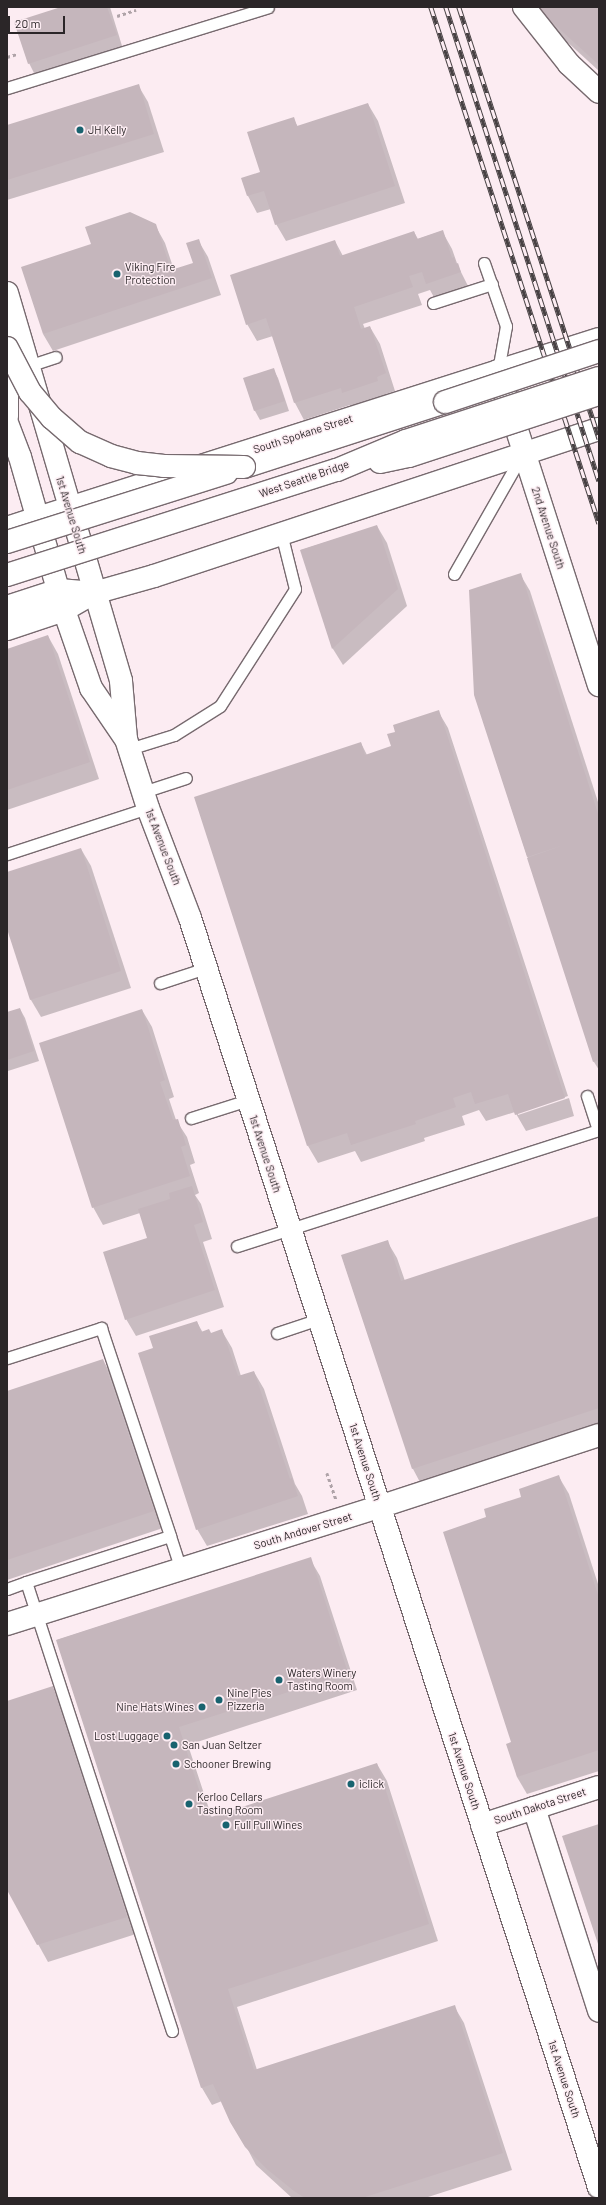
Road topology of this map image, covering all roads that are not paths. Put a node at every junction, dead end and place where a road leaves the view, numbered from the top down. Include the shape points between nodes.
1 (268, 7) edge
2 (524, 7) edge
3 (7, 88) edge
4 (599, 92) edge
5 (484, 263) dead end
6 (492, 284) junction
7 (7, 293) edge
8 (433, 303) dead end
9 (599, 339) edge
10 (7, 348) edge
11 (599, 351) edge
12 (56, 357) dead end
13 (28, 366) junction
14 (498, 371) junction
15 (599, 378) edge
16 (7, 384) edge
17 (599, 394) edge
18 (7, 416) edge
19 (7, 423) edge
20 (599, 429) edge
21 (524, 453) junction
22 (244, 467) junction
23 (337, 470) junction
24 (69, 509) junction
25 (38, 518) junction
26 (7, 528) edge
27 (281, 533) junction
28 (7, 542) edge
29 (454, 574) dead end
30 (7, 575) edge
31 (94, 593) junction
32 (61, 600) junction
33 (7, 607) edge
34 (7, 629) edge
35 (599, 685) edge
36 (127, 744) junction
37 (186, 778) dead end
38 (146, 800) junction
39 (7, 854) edge
40 (206, 968) junction
41 (160, 982) dead end
42 (587, 1096) dead end
43 (248, 1100) junction
44 (191, 1118) dead end
45 (599, 1130) edge
46 (290, 1230) junction
47 (236, 1246) dead end
48 (319, 1319) junction
49 (277, 1333) dead end
50 (7, 1358) edge
51 (599, 1435) edge
52 (379, 1507) junction
53 (170, 1536) junction
54 (181, 1569) junction
55 (26, 1582) junction
56 (7, 1589) edge
57 (37, 1614) junction
58 (7, 1624) edge
59 (599, 1787) edge
60 (534, 1808) junction
61 (482, 1825) junction
62 (599, 2011) edge
63 (172, 2031) dead end
64 (599, 2187) edge

1 - 3 lane
2 - 4 main road via 569,64
5 - 6 lane
6 - 8 lane
6 - 14 lane via 506,326
7 - 13 main road, 1st Avenue South
9 - 14 main road, South Spokane Street
10 - 22 main road, bridge via 30,392 52,418 80,442 111,456 137,463
11 - 22 main road, bridge
12 - 13 lane
13 - 24 main road, 1st Avenue South
14 - 21 main road, 2nd Avenue South
14 - 24 main road, South Spokane Street
15 - 23 main road, West Seattle Bridge, bridge via 406,441
16 - 18 main road
17 - 23 main road, bridge via 409,456
19 - 25 main road, 1st Avenue South
20 - 21 main road
21 - 27 main road
21 - 29 lane
21 - 35 main road, 2nd Avenue South
22 - 28 main road, bridge
23 - 30 main road, West Seattle Bridge, bridge
24 - 25 main road, South Spokane Street
24 - 31 main road, 1st Avenue South
25 - 26 main road, South Spokane Street
25 - 32 main road, 1st Avenue South
27 - 31 main road via 154,576
27 - 36 lane via 295,589 220,706 174,735
31 - 32 main road
31 - 36 main road, 1st Avenue South via 121,681
32 - 33 main road
32 - 34 main road
32 - 36 main road, 1st Avenue South via 91,688
36 - 38 main road, 1st Avenue South
37 - 38 lane
38 - 39 lane
38 - 40 main road, 1st Avenue South
40 - 41 lane
40 - 43 main road, 1st Avenue South
42 - 45 lane
43 - 44 lane
43 - 46 main road, 1st Avenue South
45 - 46 lane
46 - 47 lane
46 - 48 main road, 1st Avenue South
48 - 49 lane
48 - 52 main road, 1st Avenue South
50 - 53 lane via 101,1328
51 - 52 main road, South Andover Street
52 - 54 main road, South Andover Street
52 - 61 main road, 1st Avenue South
53 - 54 lane
53 - 55 lane
54 - 57 main road, South Andover Street
55 - 56 lane
55 - 57 lane
57 - 58 main road, South Andover Street
57 - 63 lane
59 - 60 main road, South Dakota Street
60 - 61 main road, South Dakota Street
60 - 62 main road
61 - 64 main road, 1st Avenue South

